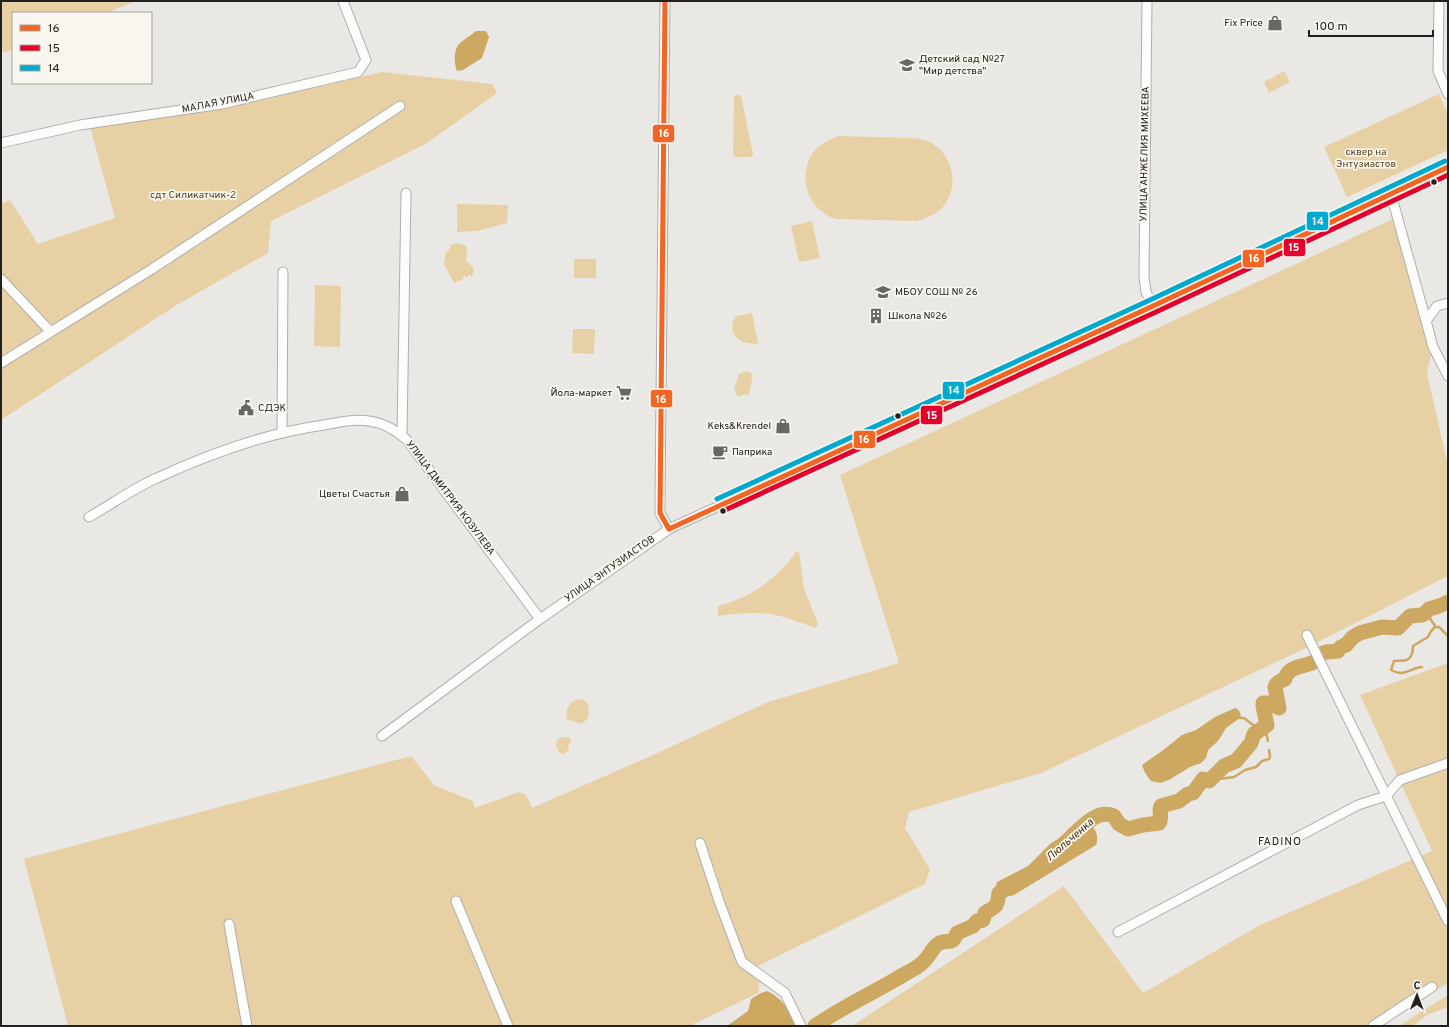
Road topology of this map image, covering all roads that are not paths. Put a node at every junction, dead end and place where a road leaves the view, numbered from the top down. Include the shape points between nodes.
1 (343, 1) edge
2 (665, 1) edge
3 (1147, 1) edge
4 (1439, 1) edge
5 (1448, 94) edge
6 (400, 106) dead end
7 (1, 142) edge
8 (1448, 167) edge
9 (406, 193) dead end
10 (1390, 194) junction
11 (283, 272) dead end
12 (1, 279) edge
13 (1448, 303) edge
14 (1152, 306) junction
15 (1426, 321) junction
16 (50, 331) junction
17 (1, 363) edge
18 (1448, 376) edge
19 (282, 433) junction
20 (402, 435) junction
21 (89, 517) dead end
22 (669, 528) junction
23 (540, 619) junction
24 (1307, 635) dead end
25 (382, 736) dead end
26 (1448, 763) edge
27 (1386, 796) junction
28 (700, 843) dead end
29 (456, 901) dead end
30 (1448, 921) edge
31 (229, 924) dead end
32 (1118, 932) dead end
33 (1432, 987) dead end
34 (247, 1026) edge
35 (508, 1026) edge
36 (801, 1026) edge
37 (1373, 1026) edge

1 - 7 street, МАЛАЯ УЛИЦА via 366,60 358,72 222,104 80,125
2 - 22 street via 660,513
3 - 14 street, УЛИЦА АНЖЕЛИЯ МИХЕЕВА via 1144,277 1146,292
4 - 5 street via 1438,71
6 - 16 street via 152,269
8 - 10 street, УЛИЦА ЭНТУЗИАСТОВ
9 - 20 street
10 - 14 street, УЛИЦА ЭНТУЗИАСТОВ
10 - 15 street
11 - 19 street
12 - 16 street
13 - 15 street via 1437,306
14 - 22 street, УЛИЦА ЭНТУЗИАСТОВ
15 - 18 street via 1433,347
16 - 17 street
19 - 20 street, УЛИЦА ДМИТРИЯ КОЗУЛЕВА via 353,420 386,425
19 - 21 street, УЛИЦА ДМИТРИЯ КОЗУЛЕВА via 209,456 160,476
20 - 23 street, УЛИЦА ДМИТРИЯ КОЗУЛЕВА
22 - 23 street, УЛИЦА ЭНТУЗИАСТОВ
23 - 25 street, УЛИЦА ЭНТУЗИАСТОВ
24 - 27 street
26 - 27 street via 1400,780
27 - 30 street
27 - 32 street via 1358,805
28 - 36 street via 742,962 785,994
29 - 35 street
31 - 34 street
33 - 37 street

